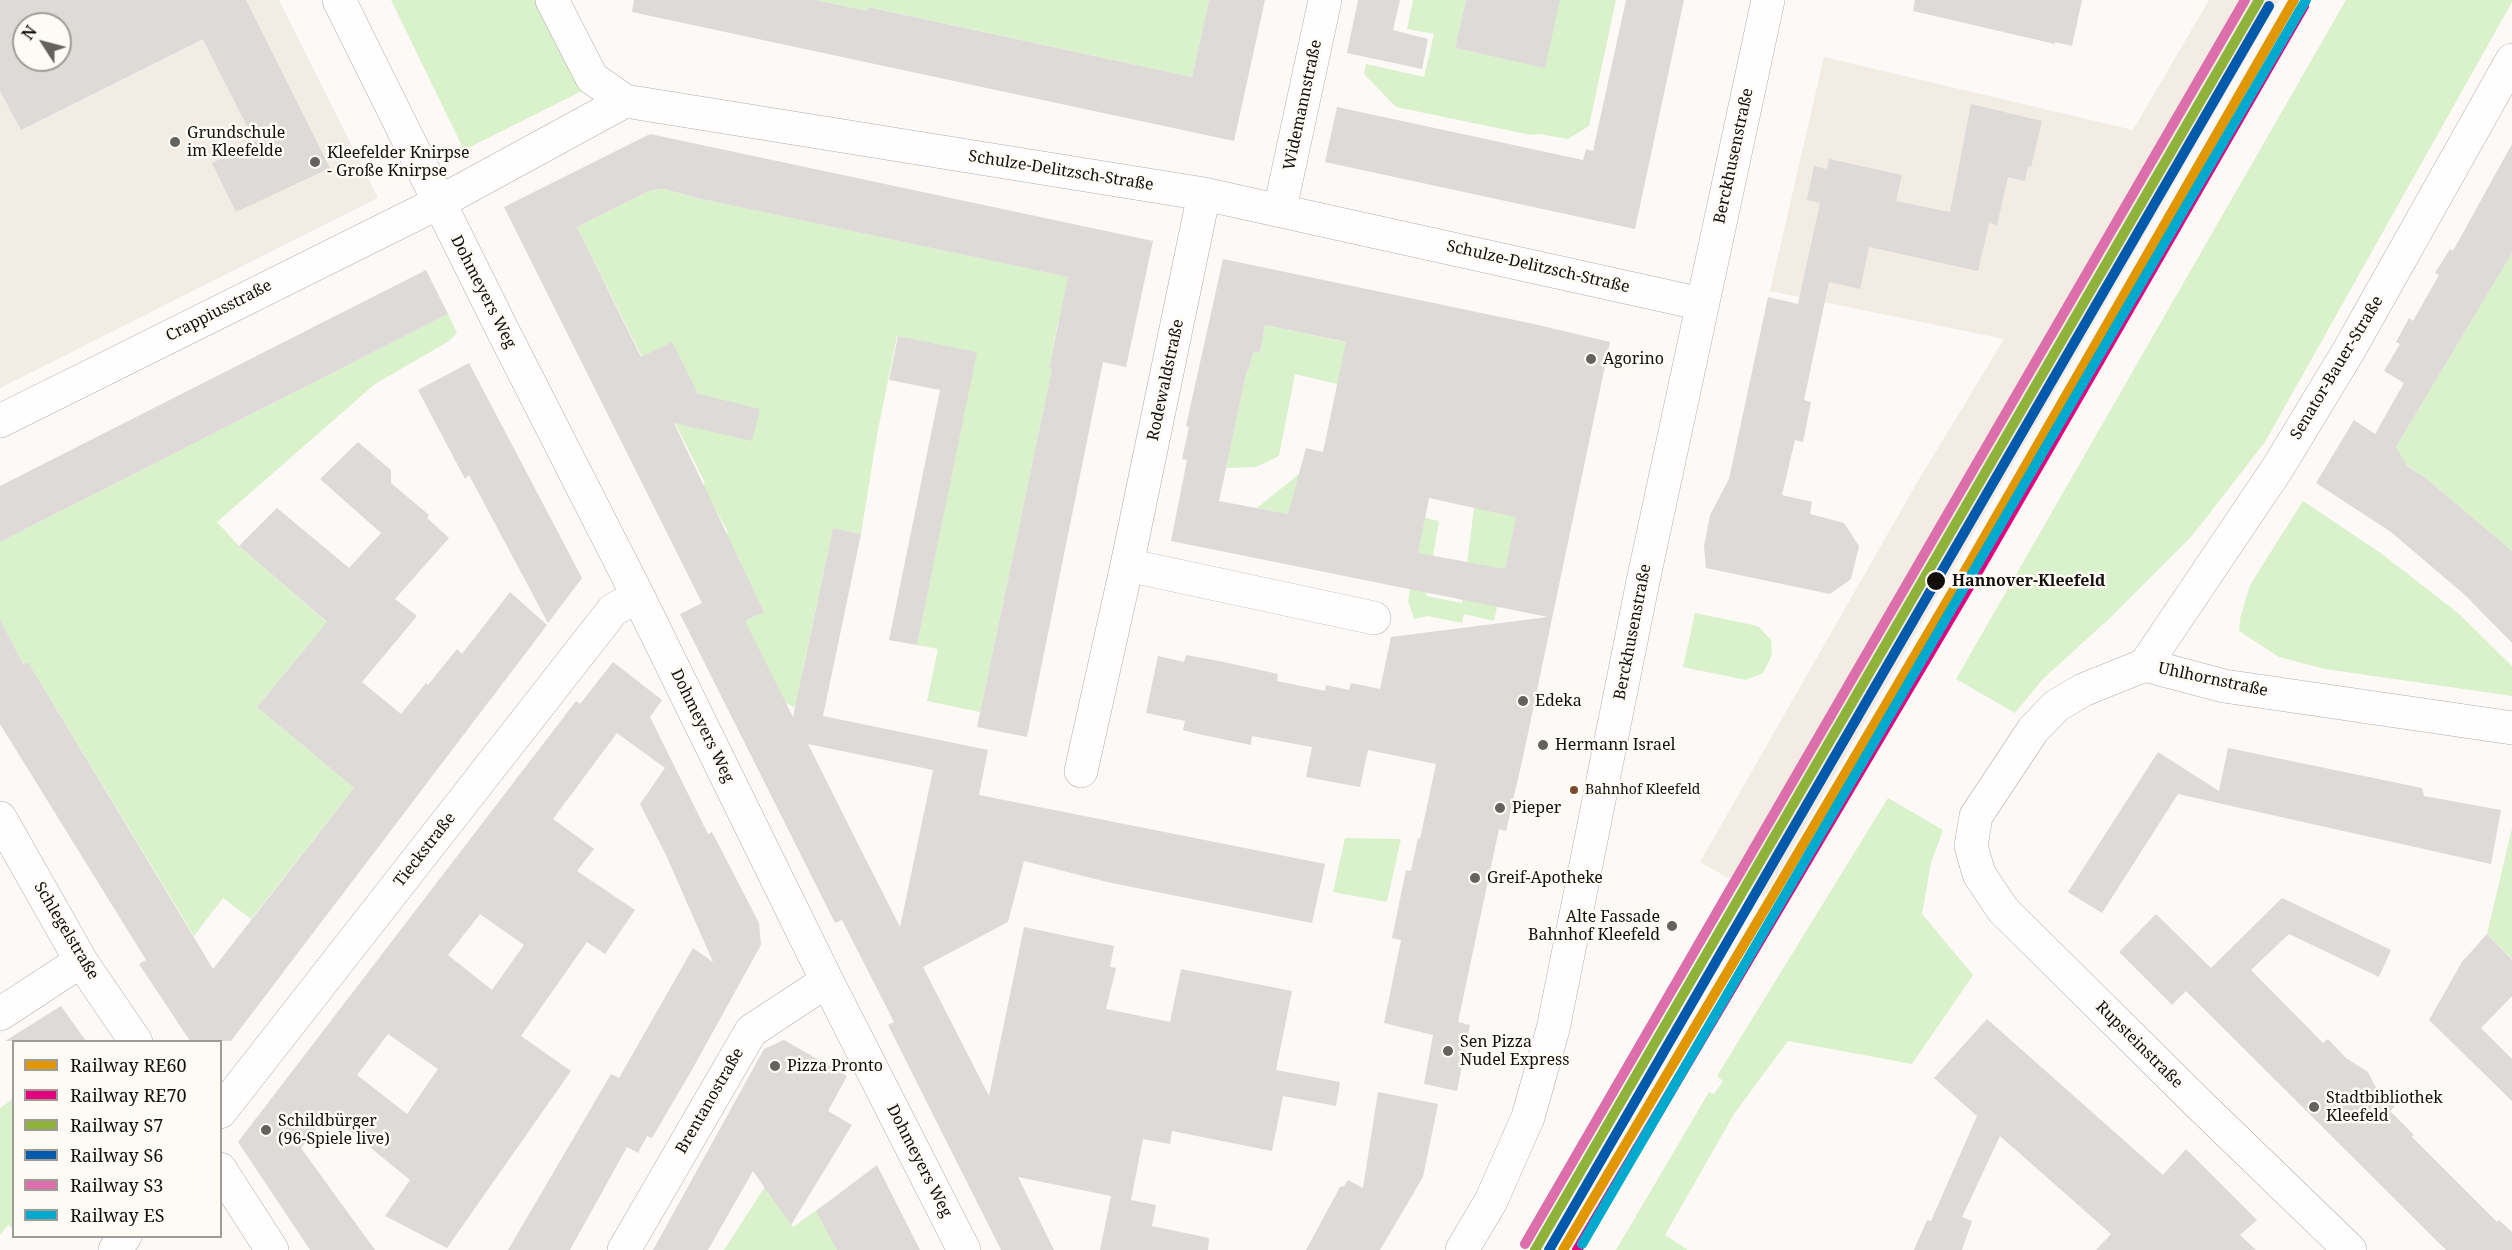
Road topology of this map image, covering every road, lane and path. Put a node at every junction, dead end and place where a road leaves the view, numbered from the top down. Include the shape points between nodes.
1 (339, 0) edge
2 (552, 0) edge
3 (1325, 0) edge
4 (1768, 0) edge
5 (2512, 60) edge
6 (625, 102) junction
7 (1204, 194) junction
8 (438, 203) junction
9 (1280, 209) junction
10 (1702, 304) junction
11 (0, 421) edge
12 (1127, 565) junction
13 (638, 596) junction
14 (1374, 618) dead end
15 (2145, 665) junction
16 (2512, 728) edge
17 (1081, 771) dead end
18 (1976, 816) joint
19 (0, 818) edge
20 (81, 960) junction
21 (827, 981) junction
22 (0, 1014) edge
23 (135, 1040) edge
24 (222, 1109) edge
25 (222, 1172) edge
26 (273, 1250) edge
27 (624, 1250) edge
28 (964, 1250) edge
29 (1462, 1250) edge
30 (2350, 1250) edge

1 - 8 street, Dohmeyers Weg
2 - 6 street via 592,78
3 - 9 street, Widemannstraße
4 - 10 street, Berckhusenstraße
5 - 15 street, Senator-Bauer-Straße via 2342,362 2277,469
6 - 7 street, Schulze-Delitzsch-Straße
6 - 8 street
7 - 9 street, Schulze-Delitzsch-Straße
7 - 12 street, Rodewaldstraße
8 - 11 street, Crappiusstraße
8 - 13 street, Dohmeyers Weg
9 - 10 street, Schulze-Delitzsch-Straße
10 - 29 street, Berckhusenstraße via 1553,1029 1528,1117 1491,1201
12 - 14 street
12 - 17 street, Rodewaldstraße
13 - 21 street, Dohmeyers Weg
13 - 24 street, Tieckstraße via 613,610
15 - 16 street, Uhlhornstraße via 2224,686
15 - 18 street, Uhlhornstraße via 2083,690 2056,706 2033,730
18 - 30 street, Rupsteinstraße via 1971,846 1979,874 2003,910
19 - 20 street, Schlegelstraße
20 - 22 street
20 - 23 street, Schlegelstraße
21 - 27 street, Brentanostraße via 751,1030
21 - 28 street, Dohmeyers Weg
25 - 26 street

